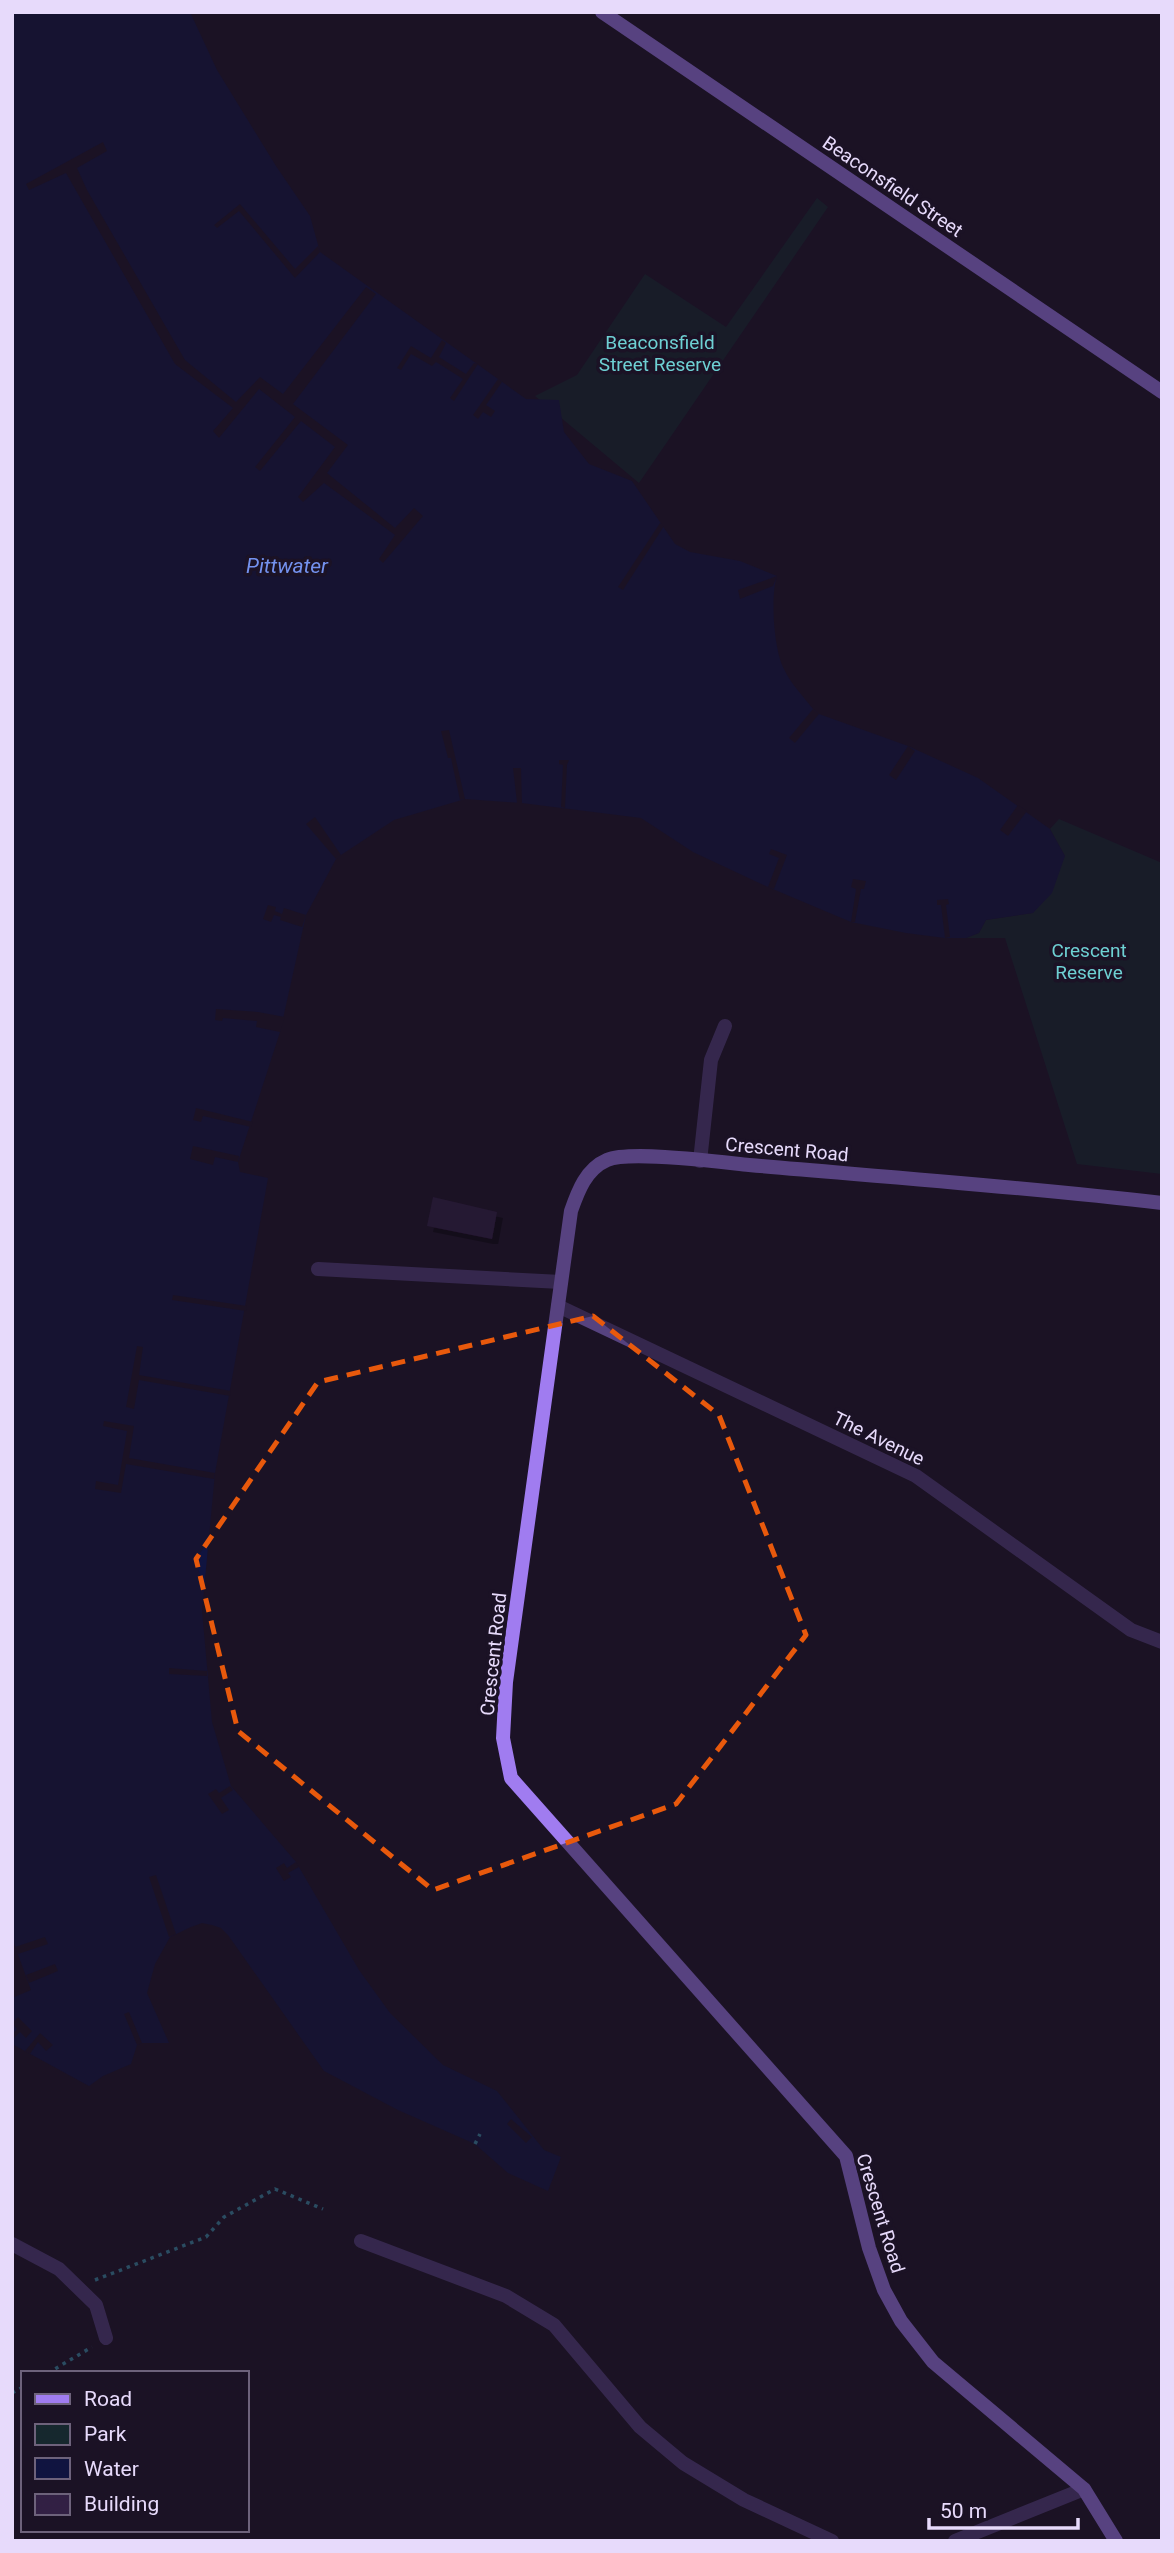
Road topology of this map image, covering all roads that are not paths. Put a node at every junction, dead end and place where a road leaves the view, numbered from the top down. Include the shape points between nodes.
1 (602, 12) edge
2 (1162, 392) edge
3 (725, 1027) dead end
4 (699, 1161) junction
5 (1162, 1203) edge
6 (318, 1269) dead end
7 (561, 1282) junction
8 (558, 1306) junction
9 (1162, 1642) edge
10 (361, 2241) dead end
11 (12, 2244) edge
12 (106, 2338) road end
13 (1084, 2489) junction
14 (832, 2541) edge
15 (955, 2541) edge
16 (1115, 2541) edge

1 - 2 street, Beaconsfield Street
3 - 4 street via 711,1060
4 - 5 street, Crescent Road
4 - 7 street, Crescent Road via 622,1156 591,1172 571,1211
6 - 7 street
7 - 8 street, Crescent Road
8 - 9 street, The Avenue via 916,1476 1131,1630
8 - 13 street, Crescent Road via 506,1682 503,1738 511,1778 846,2156 884,2290 933,2362
10 - 14 street via 506,2296 554,2325 640,2427 683,2463 744,2500
11 - 12 street via 59,2269 96,2305
13 - 15 street
13 - 16 street, Crescent Road

